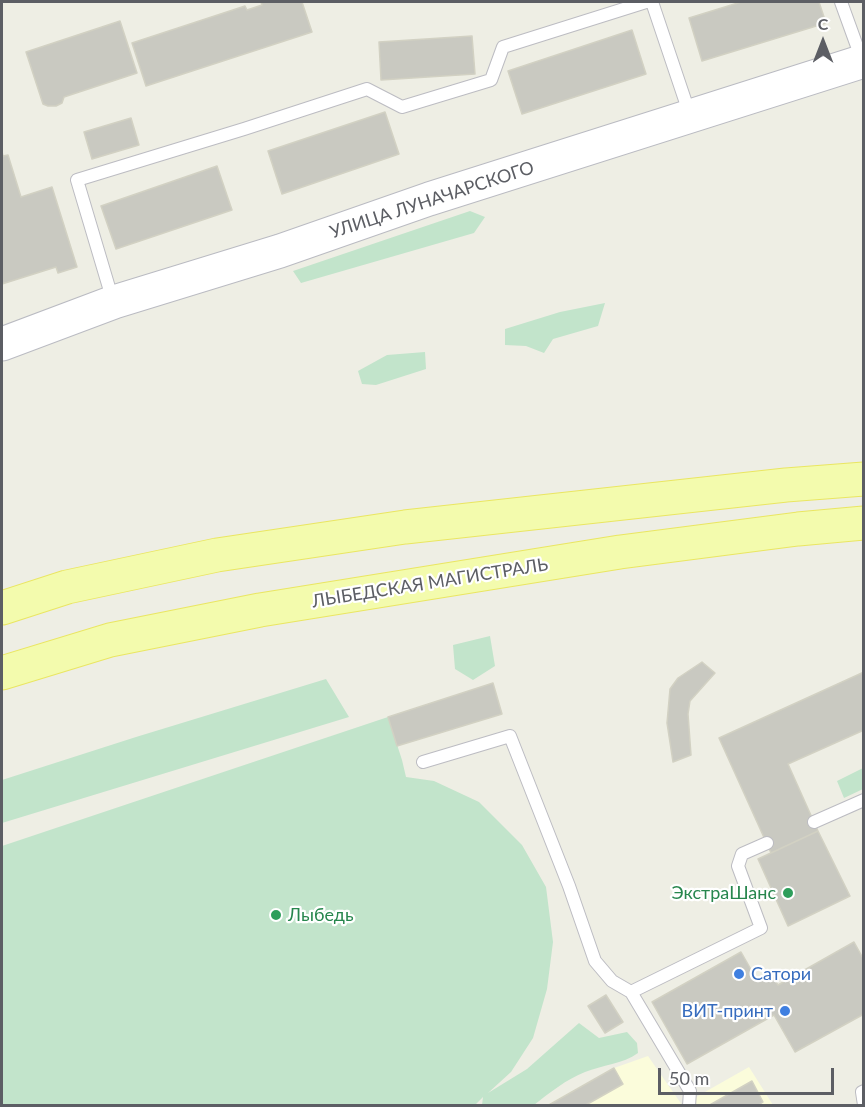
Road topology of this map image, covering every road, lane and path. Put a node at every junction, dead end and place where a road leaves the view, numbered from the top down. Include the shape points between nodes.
1 (645, 2) edge
2 (652, 2) edge
3 (841, 2) edge
4 (863, 61) edge
5 (690, 116) junction
6 (114, 302) junction
7 (2, 344) edge
8 (864, 479) edge
9 (864, 523) edge
10 (2, 608) edge
11 (2, 673) edge
12 (423, 762) dead end
13 (864, 800) edge
14 (814, 822) dead end
15 (767, 843) dead end
16 (631, 992) junction
17 (864, 1090) edge
18 (864, 1105) edge
19 (688, 1106) edge

1 - 6 lane via 503,47 491,80 402,107 367,89 77,180
2 - 5 lane
3 - 4 lane
4 - 5 main road, УЛИЦА ЛУНАЧАРСКОГО
5 - 6 main road, УЛИЦА ЛУНАЧАРСКОГО
6 - 7 main road, УЛИЦА ЛУНАЧАРСКОГО
8 - 10 main road via 405,527 217,555 67,587
9 - 11 main road, ЛЫБЕДСКАЯ МАГИСТРАЛЬ via 620,552 260,610 110,640
12 - 16 lane via 510,736 596,962 612,981
13 - 14 lane
15 - 16 lane via 742,854 738,866 761,928
16 - 19 lane via 690,1091
17 - 18 lane

